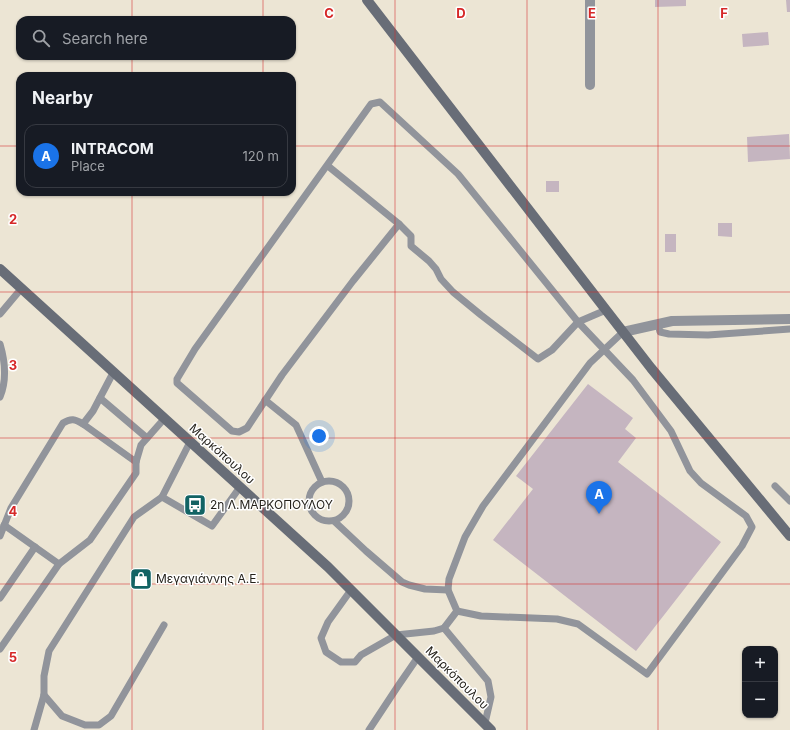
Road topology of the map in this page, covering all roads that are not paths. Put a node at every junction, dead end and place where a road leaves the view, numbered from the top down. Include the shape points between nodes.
1 (367, 0) edge
2 (590, 0) edge
3 (590, 85) dead end
4 (328, 166) junction
5 (399, 224) junction
6 (0, 269) edge
7 (21, 289) junction
8 (606, 310) junction
9 (0, 314) edge
10 (790, 319) edge
11 (578, 322) junction
12 (658, 324) junction
13 (790, 329) edge
14 (624, 332) junction
15 (0, 344) edge
16 (604, 350) junction
17 (113, 373) junction
18 (0, 397) edge
19 (100, 398) junction
20 (265, 400) junction
21 (164, 419) junction
22 (83, 424) junction
23 (147, 438) junction
24 (190, 442) junction
25 (136, 462) junction
26 (322, 482) junction
27 (775, 486) dead end
28 (240, 487) junction
29 (162, 497) junction
30 (790, 500) edge
31 (334, 521) junction
32 (4, 525) junction
33 (0, 536) edge
34 (790, 536) edge
35 (35, 547) junction
36 (59, 564) junction
37 (351, 590) junction
38 (448, 590) junction
39 (0, 598) edge
40 (457, 611) junction
41 (164, 625) dead end
42 (444, 628) junction
43 (396, 635) junction
44 (0, 649) edge
45 (418, 657) junction
46 (44, 695) junction
47 (488, 727) edge
48 (34, 730) edge
49 (369, 730) edge

1 - 8 street
2 - 3 street
4 - 5 lane
4 - 11 lane via 372,104 380,102 458,174
4 - 20 lane via 195,349 177,379 177,383 232,431 239,432 246,428
5 - 11 lane via 411,236 412,246 429,261 453,292 538,359 552,350
5 - 20 lane
6 - 7 street, Μαρκόπουλου
7 - 9 lane
7 - 17 street, Μαρκόπουλου
8 - 11 lane
8 - 14 street
10 - 12 street via 672,321
11 - 16 lane
12 - 13 lane via 660,332 669,334 708,335
12 - 14 street
14 - 16 lane
14 - 34 street
15 - 18 lane via 5,380
16 - 38 lane via 590,364 484,506 465,537 449,579
16 - 40 lane via 633,380 671,431 690,471 701,483 746,516 752,527 742,546 647,674 578,624 556,619 481,616
17 - 19 lane
17 - 21 street, Μαρκόπουλου
19 - 22 lane
19 - 23 lane
20 - 26 lane via 296,425
21 - 23 lane
21 - 24 street, Μαρκόπουλου
22 - 25 lane
22 - 32 lane via 75,419 63,423 11,508
23 - 25 lane via 141,445
24 - 28 street, Μαρκόπουλου
24 - 29 lane
25 - 36 lane via 136,473 90,540
26 - 31 lane via 309,496 311,510 320,519
26 - 31 lane via 336,481 349,495 350,502 345,514
27 - 30 lane
28 - 29 lane via 212,526
28 - 37 street, Μαρκόπουλου
29 - 46 lane via 134,517 49,651 44,676
31 - 38 lane via 402,582 425,589
32 - 33 lane
32 - 35 lane
35 - 36 lane
35 - 39 lane
36 - 44 lane
37 - 43 street, Μαρκόπουλου
37 - 43 lane via 328,622 321,638 326,652 340,662 354,662
38 - 40 lane
40 - 42 lane
41 - 46 lane via 111,716 99,725 85,725 62,716
42 - 43 lane
42 - 47 lane via 488,681 491,697
43 - 45 street, Μαρκόπουλου
45 - 47 street, Μαρκόπουλου
45 - 49 lane
46 - 48 lane

